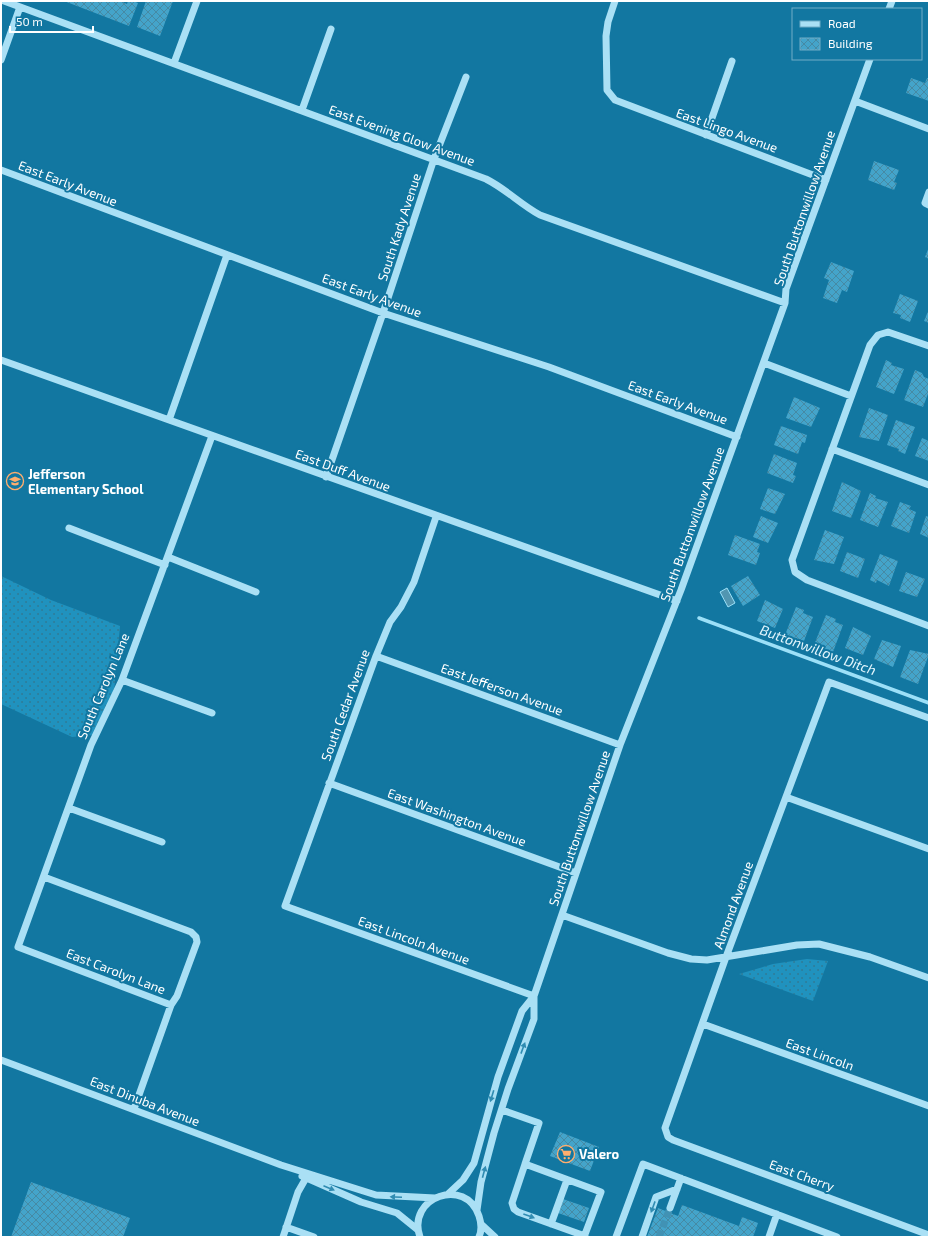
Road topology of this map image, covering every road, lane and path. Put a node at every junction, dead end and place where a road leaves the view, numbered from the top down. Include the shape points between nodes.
1 (4, 1) edge
2 (197, 1) edge
3 (615, 1) edge
4 (20, 7) junction
5 (331, 29) dead end
6 (1, 60) edge
7 (870, 60) edge
8 (732, 61) dead end
9 (174, 63) junction
10 (466, 77) dead end
11 (855, 101) junction
12 (302, 110) junction
13 (929, 128) edge
14 (706, 135) junction
15 (434, 159) junction
16 (1, 170) edge
17 (826, 180) junction
18 (929, 192) edge
19 (929, 205) edge
20 (227, 255) junction
21 (786, 303) junction
22 (383, 313) junction
23 (929, 346) edge
24 (1, 360) edge
25 (764, 364) junction
26 (851, 396) junction
27 (169, 420) junction
28 (212, 436) junction
29 (737, 437) junction
30 (832, 449) junction
31 (326, 477) junction
32 (929, 485) edge
33 (436, 517) junction
34 (69, 528) dead end
35 (168, 557) junction
36 (165, 565) junction
37 (256, 592) dead end
38 (676, 601) junction
39 (929, 626) edge
40 (376, 656) junction
41 (122, 680) junction
42 (212, 714) dead end
43 (929, 718) edge
44 (620, 745) junction
45 (329, 783) junction
46 (786, 797) junction
47 (69, 808) junction
48 (162, 842) dead end
49 (929, 849) edge
50 (576, 873) junction
51 (44, 877) junction
52 (285, 906) joint
53 (562, 915) junction
54 (18, 947) joint
55 (726, 957) junction
56 (929, 978) edge
57 (534, 996) junction
58 (171, 1004) junction
59 (703, 1024) junction
60 (1, 1060) edge
61 (929, 1106) edge
62 (134, 1109) junction
63 (502, 1110) junction
64 (668, 1137) joint
65 (525, 1164) junction
66 (281, 1165) junction
67 (306, 1178) junction
68 (681, 1178) junction
69 (567, 1180) junction
70 (677, 1189) junction
71 (448, 1194) junction
72 (435, 1198) junction
73 (670, 1208) tunnel mouth
74 (477, 1210) junction
75 (777, 1214) junction
76 (481, 1224) junction
77 (551, 1224) junction
78 (286, 1227) junction
79 (816, 1229) junction
80 (419, 1233) edge
81 (929, 1235) edge
82 (585, 1236) edge
83 (283, 1237) edge
84 (314, 1237) edge
85 (479, 1237) edge
86 (495, 1237) edge
87 (616, 1237) edge
88 (642, 1237) edge
89 (769, 1237) edge
90 (813, 1237) edge
91 (837, 1237) edge

1 - 4 street, East Evening Glow Avenue
2 - 9 street
3 - 14 street, East Lingo Avenue via 606,29 607,90 610,96 620,104
4 - 6 street
4 - 9 street, East Evening Glow Avenue
5 - 12 street
7 - 11 street, South Buttonwillow Avenue
8 - 14 street
9 - 12 street, East Evening Glow Avenue
10 - 15 street, South Kady Avenue
11 - 13 street
11 - 17 street, South Buttonwillow Avenue
12 - 15 street, East Evening Glow Avenue
14 - 17 street, East Lingo Avenue
15 - 21 street, East Evening Glow Avenue via 495,184 540,215
15 - 22 street, South Kady Avenue
16 - 20 street, East Early Avenue
17 - 21 street, South Buttonwillow Avenue via 786,289
18 - 19 street via 925,203
20 - 22 street, East Early Avenue
20 - 27 street
21 - 25 street, South Buttonwillow Avenue
22 - 29 street, East Early Avenue via 549,368
22 - 31 street, South Kady Avenue
23 - 26 street via 888,332 878,335 870,345
24 - 27 street, East Duff Avenue
25 - 26 street
25 - 29 street, South Buttonwillow Avenue
26 - 30 street
27 - 28 street, East Duff Avenue
28 - 31 street, East Duff Avenue
28 - 35 street, South Carolyn Lane
29 - 38 street, South Buttonwillow Avenue
30 - 32 street
30 - 39 street via 792,560 796,572 807,580
31 - 33 street, East Duff Avenue
33 - 38 street, East Duff Avenue
33 - 40 street, South Cedar Avenue via 414,582 390,622
34 - 36 street
35 - 36 street, South Carolyn Lane
35 - 37 street
36 - 41 street, South Carolyn Lane
38 - 44 street, South Buttonwillow Avenue
40 - 44 street, East Jefferson Avenue
40 - 45 street, South Cedar Avenue
41 - 42 street
41 - 47 street, South Carolyn Lane via 91,745
43 - 46 street, Almond Avenue via 829,682
44 - 50 street, South Buttonwillow Avenue
45 - 50 street, East Washington Avenue
45 - 52 street, South Cedar Avenue
46 - 49 street
46 - 55 street, Almond Avenue
47 - 48 street
47 - 51 street, South Carolyn Lane
50 - 53 street, South Buttonwillow Avenue
51 - 54 street, South Carolyn Lane
51 - 58 street via 192,932 197,942 177,996
52 - 57 street, East Lincoln Avenue
53 - 55 street via 691,959
53 - 57 street, South Buttonwillow Avenue
54 - 58 street, East Carolyn Lane
55 - 56 street via 797,945 819,944 870,957
55 - 59 street, Almond Avenue
63 -> 57 street, South Buttonwillow Avenue via 534,1019
57 -> 71 street, South Buttonwillow Avenue via 522,1011 484,1122 474,1163 463,1180
58 - 62 street, East Carolyn Lane
59 - 61 street, East Lincoln
59 - 64 street, Almond Avenue via 667,1122
60 - 62 street, East Dinuba Avenue
62 - 66 street, East Dinuba Avenue
63 - 65 street via 539,1123
74 -> 63 street, South Buttonwillow Avenue via 481,1182
64 - 81 street, East Cherry
65 - 69 street
65 -> 77 street via 512,1203 514,1209
66 - 67 street, East Dinuba Avenue
72 -> 66 street, East Dinuba Avenue via 376,1195
67 - 78 street via 298,1192
67 -> 80 street, East Dinuba Avenue via 361,1202 397,1213
68 - 70 street
68 - 75 street
68 - 87 street via 643,1164
69 - 77 street
69 - 82 street via 601,1192
70 - 73 street
70 -> 88 street via 656,1197
71 - 72 street
71 - 74 street via 463,1197
72 - 80 street via 428,1202 421,1212
74 - 76 street
75 - 79 street
75 - 89 street
76 - 85 street
76 - 86 street
77 - 82 street
78 - 83 street
78 - 84 street
79 - 90 street
79 - 91 street

